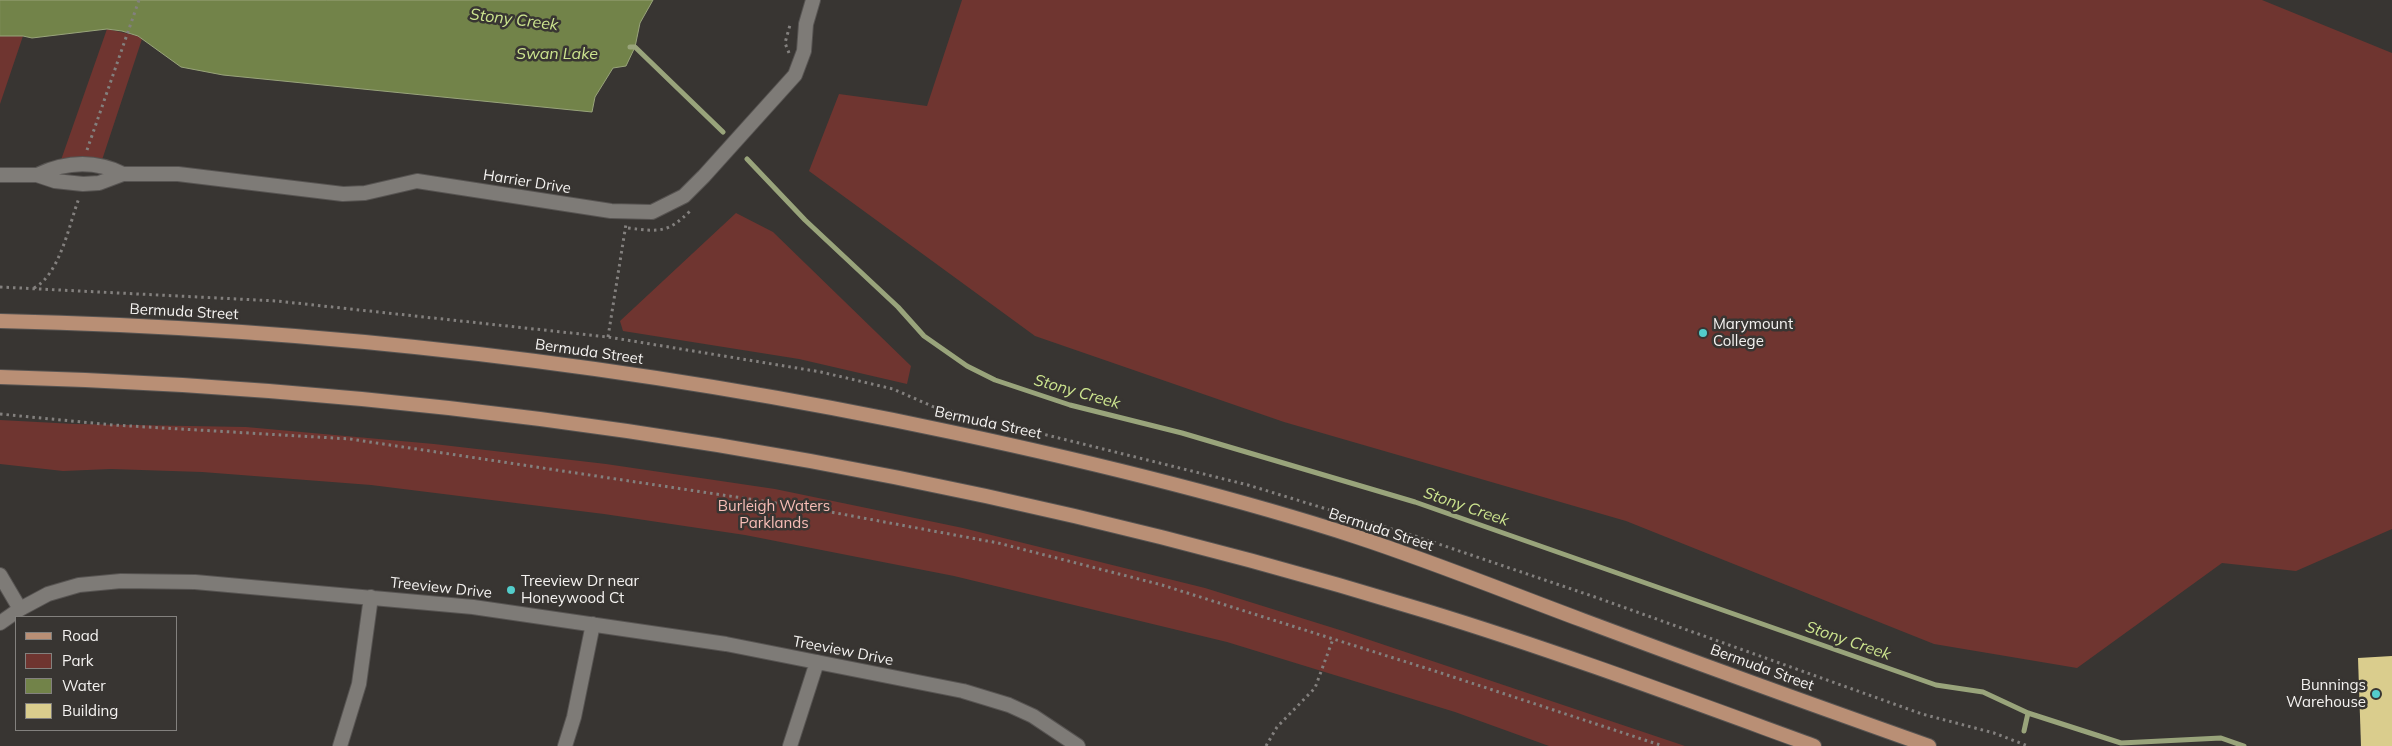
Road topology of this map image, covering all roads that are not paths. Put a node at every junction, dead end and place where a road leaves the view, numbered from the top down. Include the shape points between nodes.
1 (813, 0) edge
2 (123, 174) junction
3 (0, 175) edge
4 (37, 175) junction
5 (0, 321) edge
6 (0, 377) edge
7 (0, 575) edge
8 (371, 598) junction
9 (20, 609) junction
10 (0, 623) edge
11 (593, 624) junction
12 (817, 662) junction
13 (340, 746) edge
14 (565, 746) edge
15 (790, 746) edge
16 (1078, 746) edge
17 (1814, 746) edge
18 (1929, 746) edge

1 - 2 street, Harrier Drive via 801,63 795,76 684,196 652,212 628,212 418,181 365,194 343,194 178,174
2 - 4 street, Harrier Drive via 99,183 83,184
2 - 4 street, Harrier Drive via 110,168 83,164 54,166
3 - 4 street, Harrier Drive
5 - 18 main road, Bermuda Street via 283,335 503,356 768,395 1036,450 1205,493 1355,537
6 - 17 main road via 220,386 390,400 560,420 848,467 1095,521 1423,610 1602,669
7 - 9 street
8 - 9 street, Treeview Drive via 195,582 121,581 80,585 48,594
8 - 11 street, Treeview Drive via 473,607
8 - 13 street via 359,684
9 - 10 street, Treeview Drive
11 - 12 street, Treeview Drive via 726,644
11 - 14 street
12 - 15 street
12 - 16 street, Treeview Drive via 991,698 1032,716

